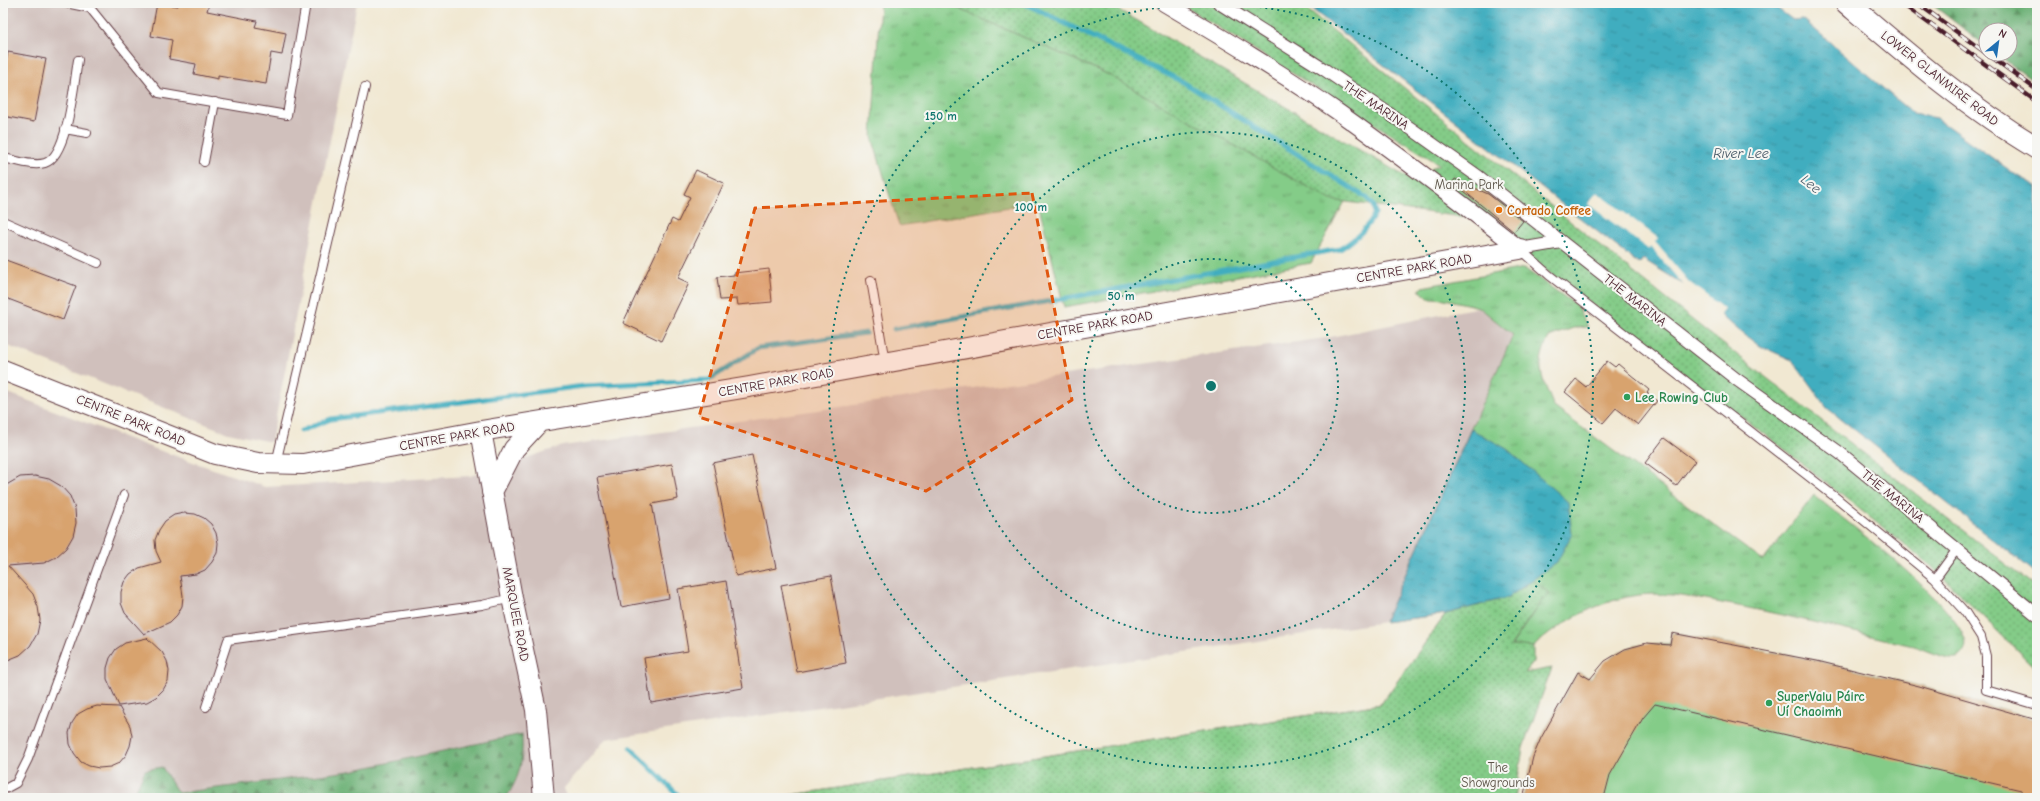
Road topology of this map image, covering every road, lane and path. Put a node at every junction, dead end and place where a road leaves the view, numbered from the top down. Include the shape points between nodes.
1 (66, 3) edge
2 (306, 3) edge
3 (1164, 3) edge
4 (1219, 3) edge
5 (1846, 3) edge
6 (78, 60) dead end
7 (365, 87) dead end
8 (214, 102) junction
9 (65, 129) junction
10 (87, 133) dead end
11 (2037, 148) edge
12 (3, 158) edge
13 (204, 162) dead end
14 (3, 221) edge
15 (1561, 242) junction
16 (1520, 249) junction
17 (98, 263) dead end
18 (871, 280) dead end
19 (885, 363) junction
20 (3, 370) edge
21 (539, 422) junction
22 (481, 431) junction
23 (276, 463) junction
24 (492, 492) junction
25 (124, 495) dead end
26 (1957, 549) junction
27 (1935, 579) junction
28 (512, 598) junction
29 (2037, 615) edge
30 (2037, 704) edge
31 (206, 707) dead end
32 (3, 790) edge
33 (544, 798) edge

1 - 8 lane via 90,8 159,93
2 - 8 lane via 287,115
3 - 16 street, THE MARINA via 1338,112
4 - 15 street, THE MARINA via 1413,130 1479,177
5 - 11 highway, LOWER GLANMIRE ROAD via 1921,66 2000,126
6 - 9 lane
7 - 23 lane
8 - 13 lane
9 - 10 lane
9 - 12 lane via 59,150 46,163 35,164
14 - 17 lane
15 - 16 street, CENTRE PARK ROAD
15 - 26 street, THE MARINA via 1736,379 1840,453
16 - 19 street, CENTRE PARK ROAD
16 - 27 lane via 1548,275 1833,495
18 - 19 lane
19 - 21 street, CENTRE PARK ROAD
20 - 23 street, CENTRE PARK ROAD via 215,454 258,463
21 - 22 street, CENTRE PARK ROAD
21 - 24 street via 514,449
22 - 23 street, CENTRE PARK ROAD via 303,464
22 - 24 street, MARQUEE ROAD
24 - 28 street, MARQUEE ROAD
25 - 32 lane via 28,760 16,782
26 - 27 lane
26 - 29 street, THE MARINA
27 - 30 lane via 1965,612 1981,637 1986,656 1986,690
28 - 31 lane via 482,605 228,640
28 - 33 street, MARQUEE ROAD via 536,710

